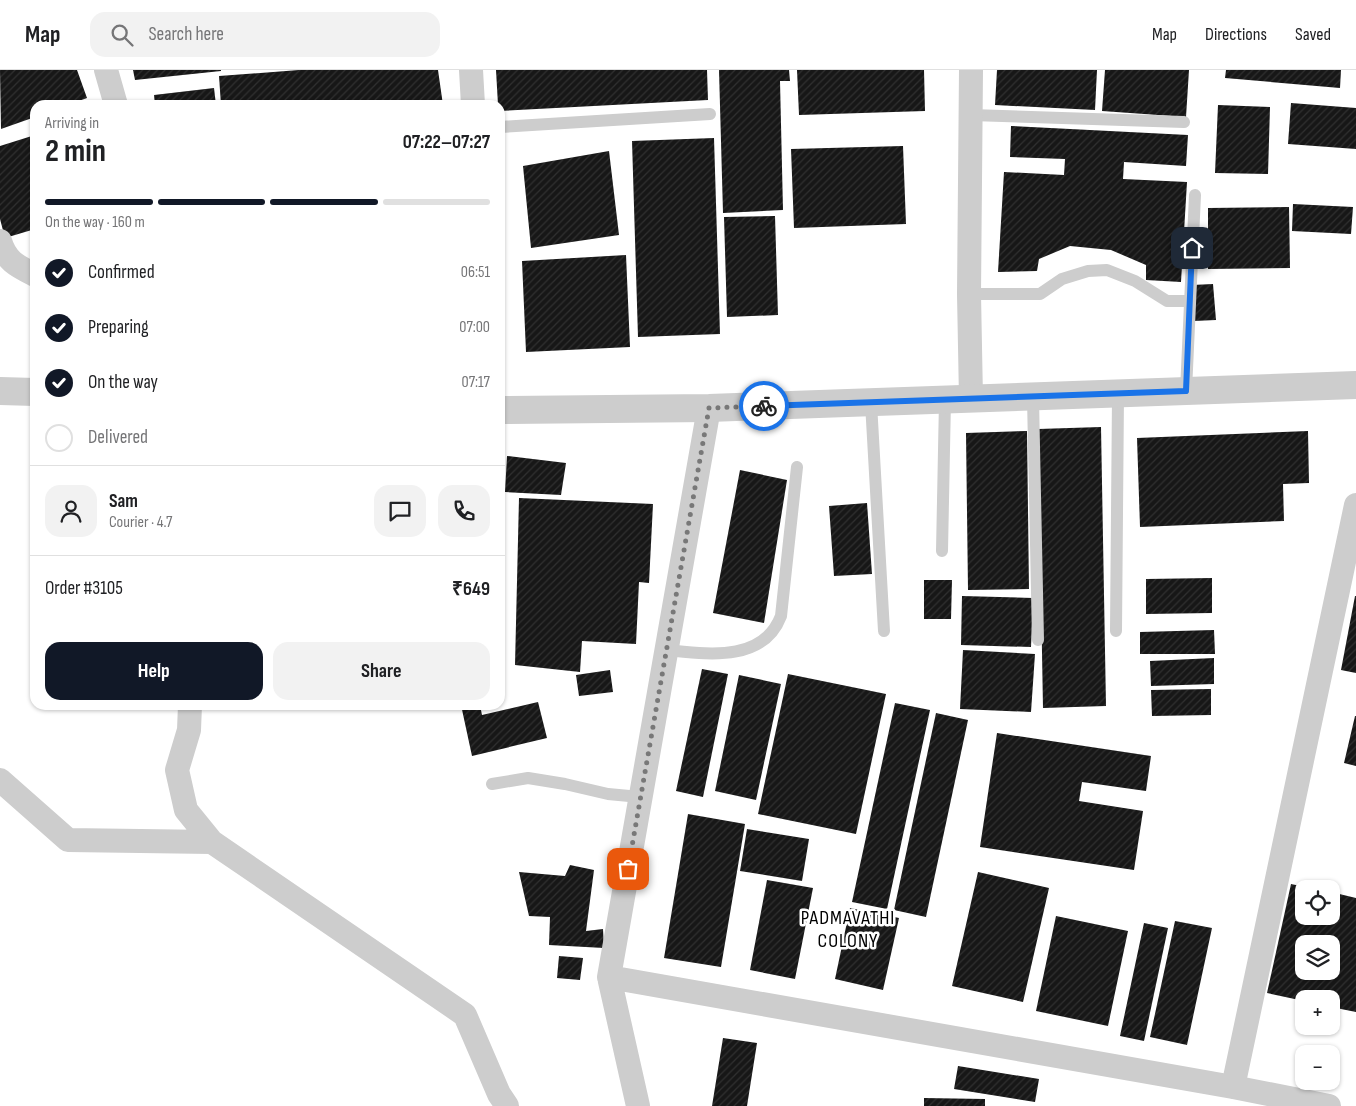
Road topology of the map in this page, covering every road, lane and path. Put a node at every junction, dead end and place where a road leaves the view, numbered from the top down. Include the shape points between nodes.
1 (106, 70) edge
2 (471, 70) edge
3 (972, 70) edge
4 (115, 100) edge
5 (473, 100) edge
6 (710, 114) dead end
7 (971, 115) junction
8 (1184, 122) dead end
9 (505, 128) edge
10 (1195, 195) dead end
11 (0, 241) edge
12 (30, 273) edge
13 (969, 294) junction
14 (1190, 301) junction
15 (1356, 385) edge
16 (0, 391) edge
17 (1186, 391) junction
18 (30, 392) edge
19 (1118, 395) junction
20 (1033, 398) junction
21 (958, 399) junction
22 (870, 403) junction
23 (709, 408) junction
24 (505, 410) edge
25 (797, 467) dead end
26 (1356, 505) edge
27 (942, 551) dead end
28 (1116, 630) dead end
29 (884, 631) dead end
30 (1038, 640) dead end
31 (666, 650) junction
32 (190, 710) edge
33 (0, 780) edge
34 (492, 784) dead end
35 (640, 797) junction
36 (212, 842) junction
37 (609, 977) junction
38 (1233, 1086) junction
39 (507, 1106) edge
40 (638, 1106) edge
41 (1328, 1106) edge

1 - 4 street
2 - 5 street
3 - 7 street
6 - 9 lane
7 - 8 lane
7 - 13 street
10 - 14 lane
11 - 12 street via 4,255
13 - 14 lane via 1040,294 1062,279 1088,271 1107,270 1135,281 1167,301
13 - 21 street
14 - 17 lane
15 - 17 street
16 - 18 street
17 - 19 street
19 - 20 street
19 - 28 lane
20 - 21 street
20 - 30 lane
21 - 22 street
21 - 27 lane
22 - 23 street
22 - 29 lane
23 - 24 street
23 - 31 street
25 - 31 lane via 781,616 776,630 766,640 726,653
26 - 38 street
31 - 35 street
32 - 36 street via 189,730 177,770 186,810
33 - 36 street via 68,840
34 - 35 lane via 528,778
35 - 37 street
36 - 39 street via 465,1015
37 - 38 street
37 - 40 street
38 - 41 street

